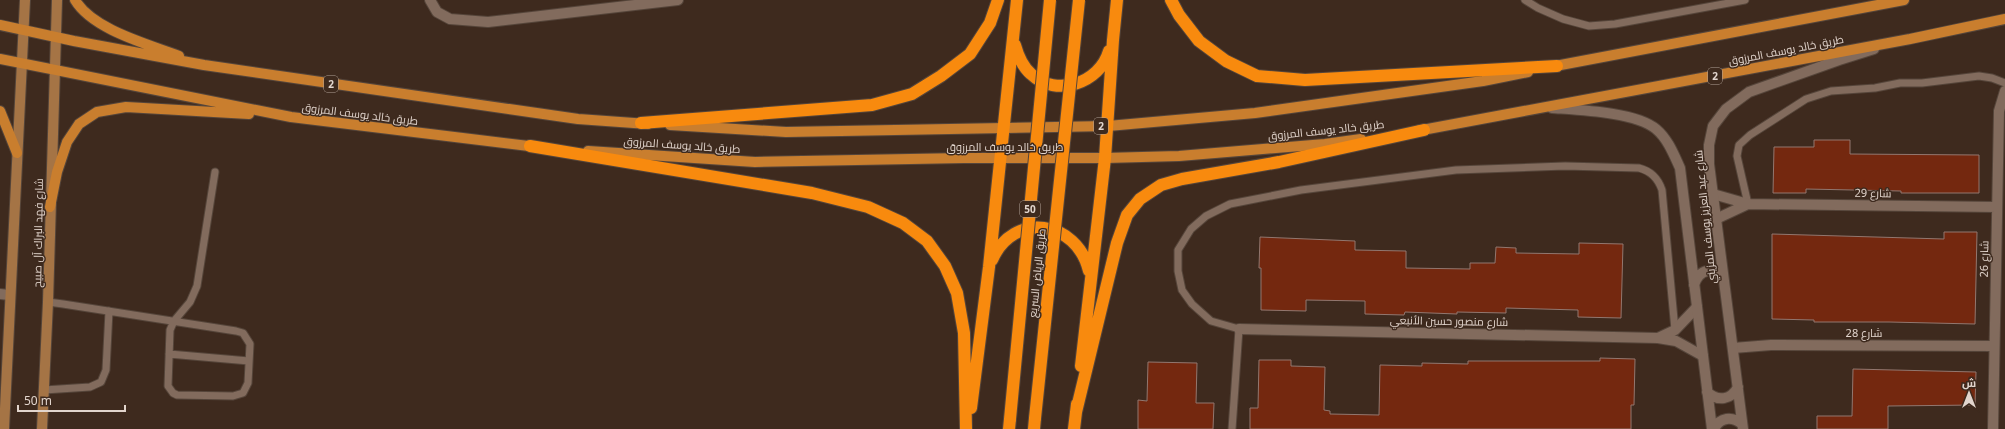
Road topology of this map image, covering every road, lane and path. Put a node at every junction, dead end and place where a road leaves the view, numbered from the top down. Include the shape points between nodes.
1 (25, 0) edge
2 (57, 0) edge
3 (76, 0) edge
4 (430, 0) edge
5 (678, 0) edge
6 (998, 0) edge
7 (1017, 0) edge
8 (1050, 0) edge
9 (1079, 0) edge
10 (1117, 0) edge
11 (1171, 0) edge
12 (1525, 0) edge
13 (1745, 0) edge
14 (1904, 0) edge
15 (2005, 19) edge
16 (0, 26) edge
17 (24, 31) junction
18 (57, 38) junction
19 (1013, 38) junction
20 (1910, 39) junction
21 (1113, 40) junction
22 (0, 59) edge
23 (22, 65) junction
24 (204, 65) junction
25 (1557, 66) junction
26 (55, 71) junction
27 (2005, 84) edge
28 (2005, 91) edge
29 (1550, 107) junction
30 (0, 111) edge
31 (291, 117) junction
32 (641, 123) junction
33 (1108, 126) junction
34 (1002, 128) junction
35 (1424, 130) junction
36 (530, 146) junction
37 (17, 153) junction
38 (1105, 158) junction
39 (999, 160) junction
40 (216, 172) dead end
41 (1713, 194) junction
42 (1748, 204) junction
43 (50, 207) junction
44 (1997, 207) junction
45 (1716, 219) junction
46 (989, 267) junction
47 (1090, 276) junction
48 (2000, 276) edge
49 (1723, 280) junction
50 (1694, 285) junction
51 (5, 294) edge
52 (48, 302) junction
53 (1697, 307) junction
54 (109, 311) junction
55 (174, 321) junction
56 (1239, 329) junction
57 (1675, 330) junction
58 (1658, 338) junction
59 (1994, 346) junction
60 (1733, 348) junction
61 (169, 354) junction
62 (1703, 356) junction
63 (249, 362) junction
64 (1738, 387) junction
65 (44, 390) junction
66 (1707, 392) junction
67 (1076, 412) junction
68 (1010, 424) edge
69 (1034, 424) edge
70 (1743, 426) edge
71 (4, 429) edge
72 (42, 429) edge
73 (966, 429) edge
74 (969, 429) edge
75 (1074, 429) edge
76 (1232, 429) edge
77 (1713, 429) edge
78 (1993, 429) edge

1 - 17 main road
2 - 18 main road, شارع فهد البراك آل صبيح
3 - 24 main road via 86,13 101,24
4 - 5 street via 437,12 450,19 488,22
6 - 32 highway via 990,23 970,54 912,94 872,105
7 - 19 highway
8 - 68 highway, طريق الرياض السريع / 50, bridge
9 - 69 highway, طريق الرياض السريع / 50, bridge
10 - 21 highway
11 - 25 highway via 1199,41 1226,61 1257,76 1305,80
12 - 13 lane via 1563,19 1589,26 1615,24
14 - 25 main road, طريق خالد يوسف المرزوق / 2
15 - 20 main road, طريق خالد يوسف المرزوق / 2
16 - 17 main road, طريق خالد يوسف المرزوق / 2
17 - 18 main road, طريق خالد يوسف المرزوق / 2
17 - 23 main road
18 - 24 main road, طريق خالد يوسف المرزوق / 2
18 - 26 main road, شارع فهد البراك آل صبيح
19 - 21 highway via 1018,59 1032,75 1051,85 1073,85 1092,76 1106,60
19 - 34 highway
20 - 29 main road, طريق خالد يوسف المرزوق / 2
20 - 41 street, شارع عبد العزيز يوسف المزيني via 1839,60 1749,92 1726,109 1713,126 1709,146
21 - 33 highway
22 - 23 main road, طريق خالد يوسف المرزوق / 2
23 - 26 main road, طريق خالد يوسف المرزوق / 2
23 - 37 main road
24 - 32 main road, طريق خالد يوسف المرزوق / 2 via 578,120
25 - 33 main road, طريق خالد يوسف المرزوق / 2 via 1483,81 1255,113
26 - 31 main road, طريق خالد يوسف المرزوق / 2
26 - 43 main road, شارع فهد البراك آل صبيح
27 - 42 lane via 1979,76 1831,91 1806,99 1750,135 1740,146 1737,156
28 - 44 street, شارع 26 via 1999,111
29 - 35 main road, طريق خالد يوسف المرزوق / 2
29 - 50 street, شارع عبد العزيز يوسف المزيني via 1597,111 1644,121 1657,129 1668,143 1680,168
30 - 37 main road
31 - 36 main road, طريق خالد يوسف المرزوق / 2
31 - 43 main road via 148,108 114,108 97,112 79,124 67,142 57,172
32 - 34 main road, طريق خالد يوسف المرزوق / 2 via 786,132
33 - 34 main road, طريق خالد يوسف المرزوق / 2
33 - 38 highway
34 - 39 highway
35 - 38 main road, طريق خالد يوسف المرزوق / 2 via 1317,144 1179,156
35 - 67 highway via 1279,162 1182,179 1161,185 1140,199 1127,215 1118,243
36 - 39 main road, طريق خالد يوسف المرزوق / 2 via 755,162 964,158
36 - 73 highway via 812,193 868,207 903,223 927,241 944,266 957,293 964,333
37 - 51 main road
38 - 39 main road, طريق خالد يوسف المرزوق / 2
38 - 47 highway
39 - 46 highway
40 - 55 lane via 197,286 190,302
41 - 42 street, شارع 29
41 - 45 street, شارع عبد العزيز يوسف المزيني
42 - 44 street, شارع 29
42 - 45 street, شارع 29
43 - 52 main road, شارع فهد البراك آل صبيح
44 - 48 street, شارع 26
45 - 49 street, شارع عبد العزيز يوسف المزيني
46 - 47 highway via 996,250 1009,237 1025,229 1044,228 1061,233 1076,243 1086,258
46 - 74 highway
47 - 67 highway
48 - 59 street, شارع 26
49 - 50 street via 1716,271 1704,271 1699,274
49 - 60 street, شارع عبد العزيز يوسف المزيني
50 - 53 street, شارع عبد العزيز يوسف المزيني
51 - 71 main road
52 - 54 lane
52 - 65 main road, شارع فهد البراك آل صبيح
53 - 57 street, شارع منصور حسين الأنبعي
53 - 62 street, شارع عبد العزيز يوسف المزيني
54 - 55 lane
54 - 65 lane via 106,370 101,382 90,386
55 - 61 lane via 170,330
55 - 63 lane via 243,333 250,344
56 - 57 lane via 1211,321 1192,304 1182,290 1178,271 1178,250 1191,229 1206,216 1230,204 1301,190 1456,170 1564,166 1639,168 1651,173 1660,183
56 - 58 street, شارع منصور حسين الأنبعي
56 - 76 lane
57 - 58 street, شارع منصور حسين الأنبعي
58 - 62 street, شارع منصور حسين الأنبعي via 1676,341
59 - 60 street, شارع 28 via 1771,345
59 - 78 street, شارع 26
60 - 64 street, شارع عبد العزيز يوسف المزيني
61 - 63 lane
61 - 63 lane via 168,386 177,395 240,395 248,386
62 - 66 street, شارع عبد العزيز يوسف المزيني
64 - 66 street via 1735,393 1724,399 1718,399
64 - 70 street, شارع عبد العزيز يوسف المزيني
65 - 72 main road, شارع فهد البراك آل صبيح
66 - 77 street, شارع عبد العزيز يوسف المزيني
67 - 75 highway
70 - 77 street via 1737,420 1724,419

